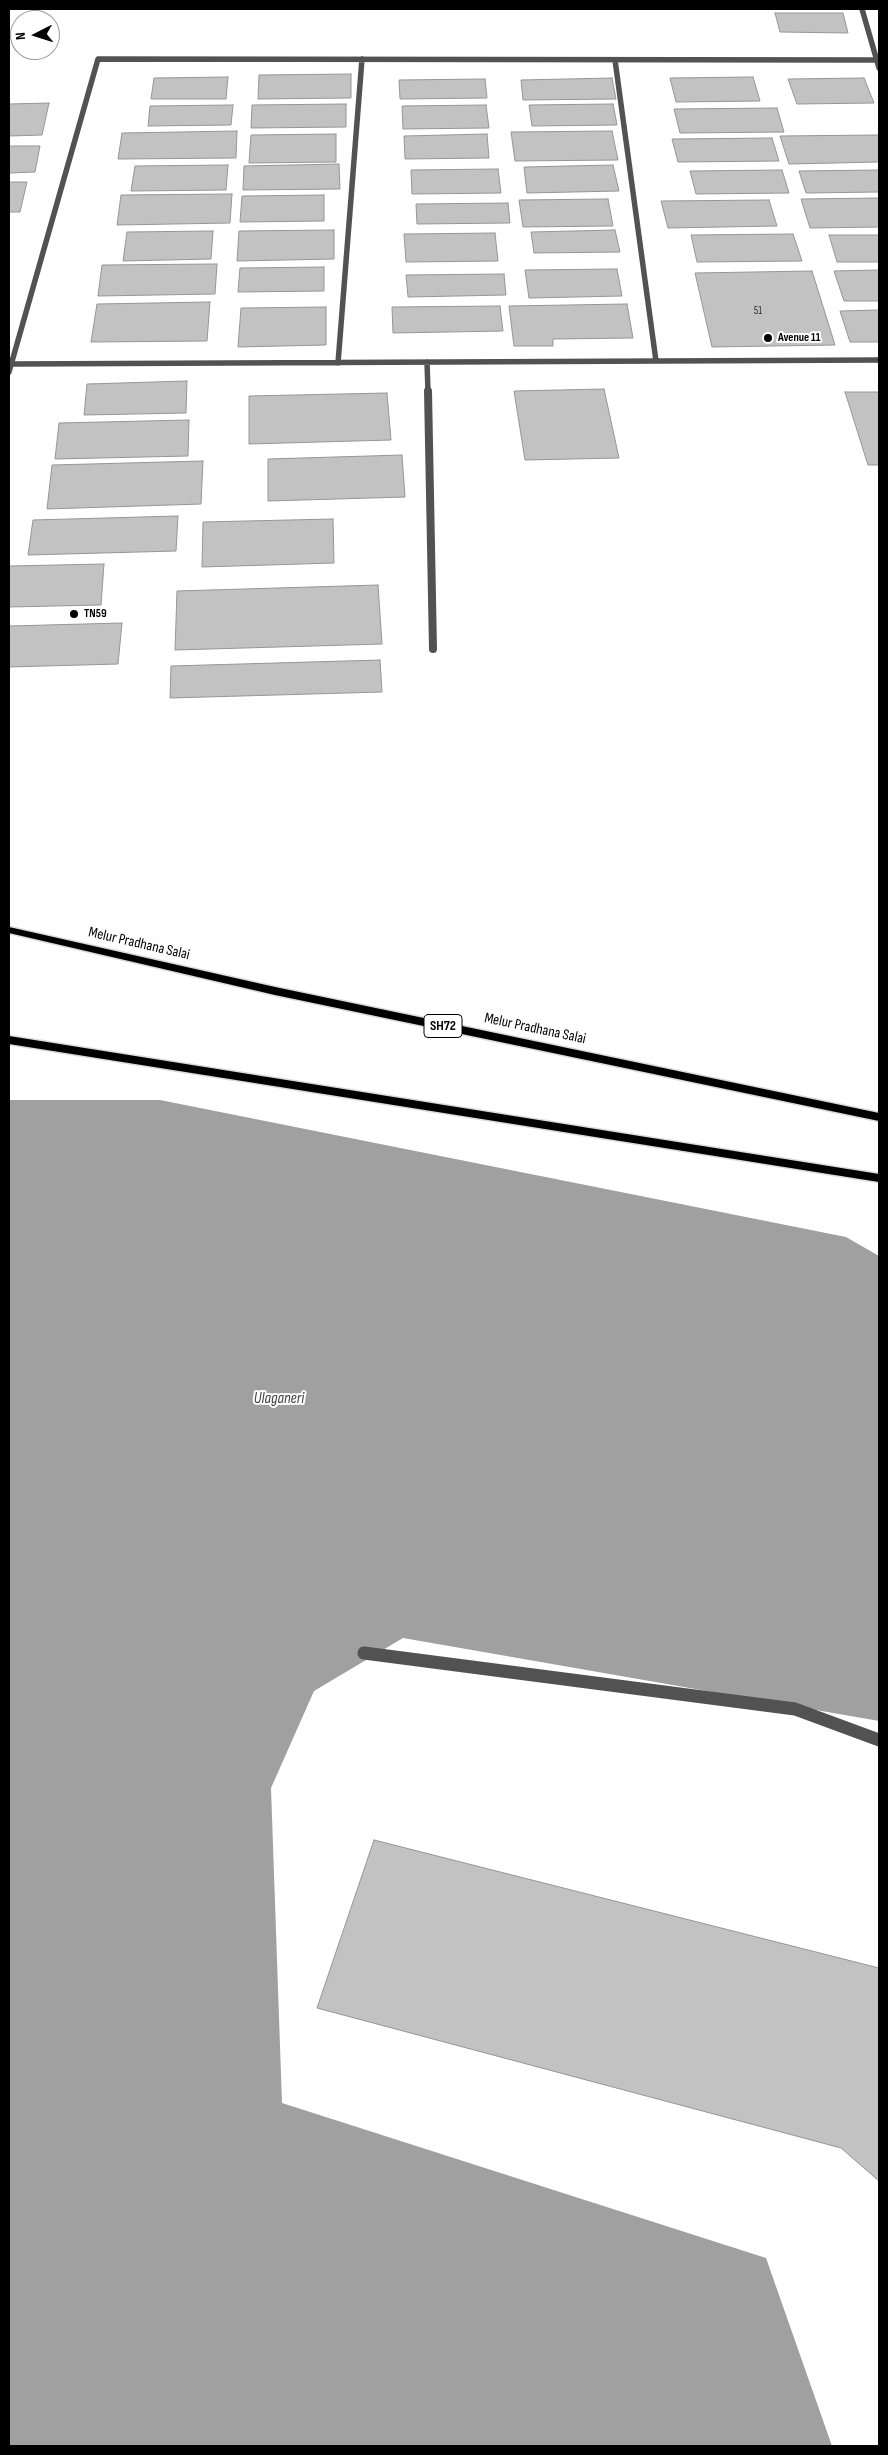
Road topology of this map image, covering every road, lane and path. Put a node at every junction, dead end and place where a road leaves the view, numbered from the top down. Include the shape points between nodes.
1 (862, 9) edge
2 (362, 59) junction
3 (615, 60) junction
4 (878, 60) edge
5 (879, 68) edge
6 (879, 360) edge
7 (656, 361) junction
8 (427, 362) junction
9 (338, 363) junction
10 (12, 364) junction
11 (9, 372) edge
12 (433, 649) dead end
13 (9, 930) edge
14 (9, 1040) edge
15 (879, 1117) edge
16 (879, 1178) edge
17 (364, 1653) dead end
18 (879, 1740) edge

1 - 4 street
2 - 3 street
2 - 9 street
2 - 10 street via 98,59
3 - 4 street
3 - 7 street
4 - 5 street
6 - 7 street
7 - 8 street
8 - 9 street
8 - 12 street
9 - 10 street
10 - 11 street
13 - 15 main road, Melur Pradhana Salai / SH72 via 275,991
14 - 16 main road
17 - 18 street via 795,1709

